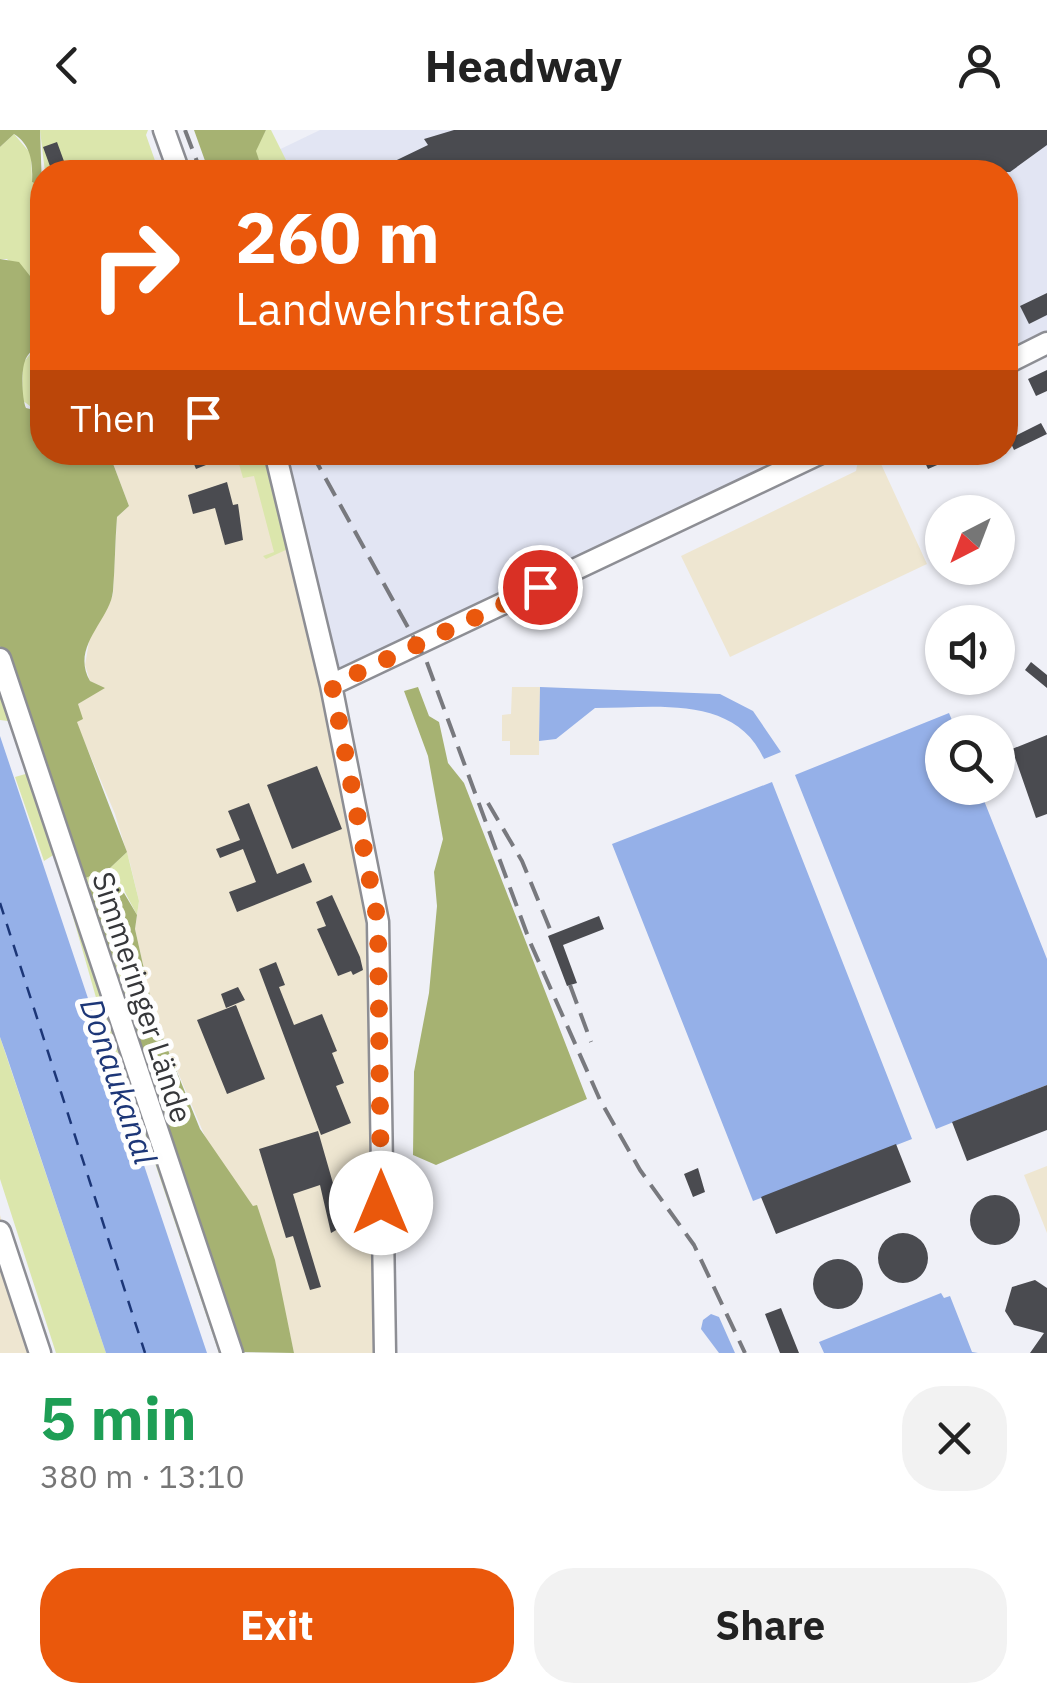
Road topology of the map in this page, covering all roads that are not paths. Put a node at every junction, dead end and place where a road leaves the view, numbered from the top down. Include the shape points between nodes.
1 (164, 130) edge
2 (175, 160) edge
3 (1047, 344) edge
4 (1018, 358) edge
5 (278, 465) edge
6 (796, 465) edge
7 (0, 659) edge
8 (332, 685) junction
9 (0, 1232) edge
10 (40, 1353) edge
11 (232, 1353) edge
12 (384, 1353) edge

1 - 2 street
3 - 4 street
5 - 8 street
6 - 8 street
7 - 11 street, Simmeringer Lände
8 - 12 street via 378,922
9 - 10 street

